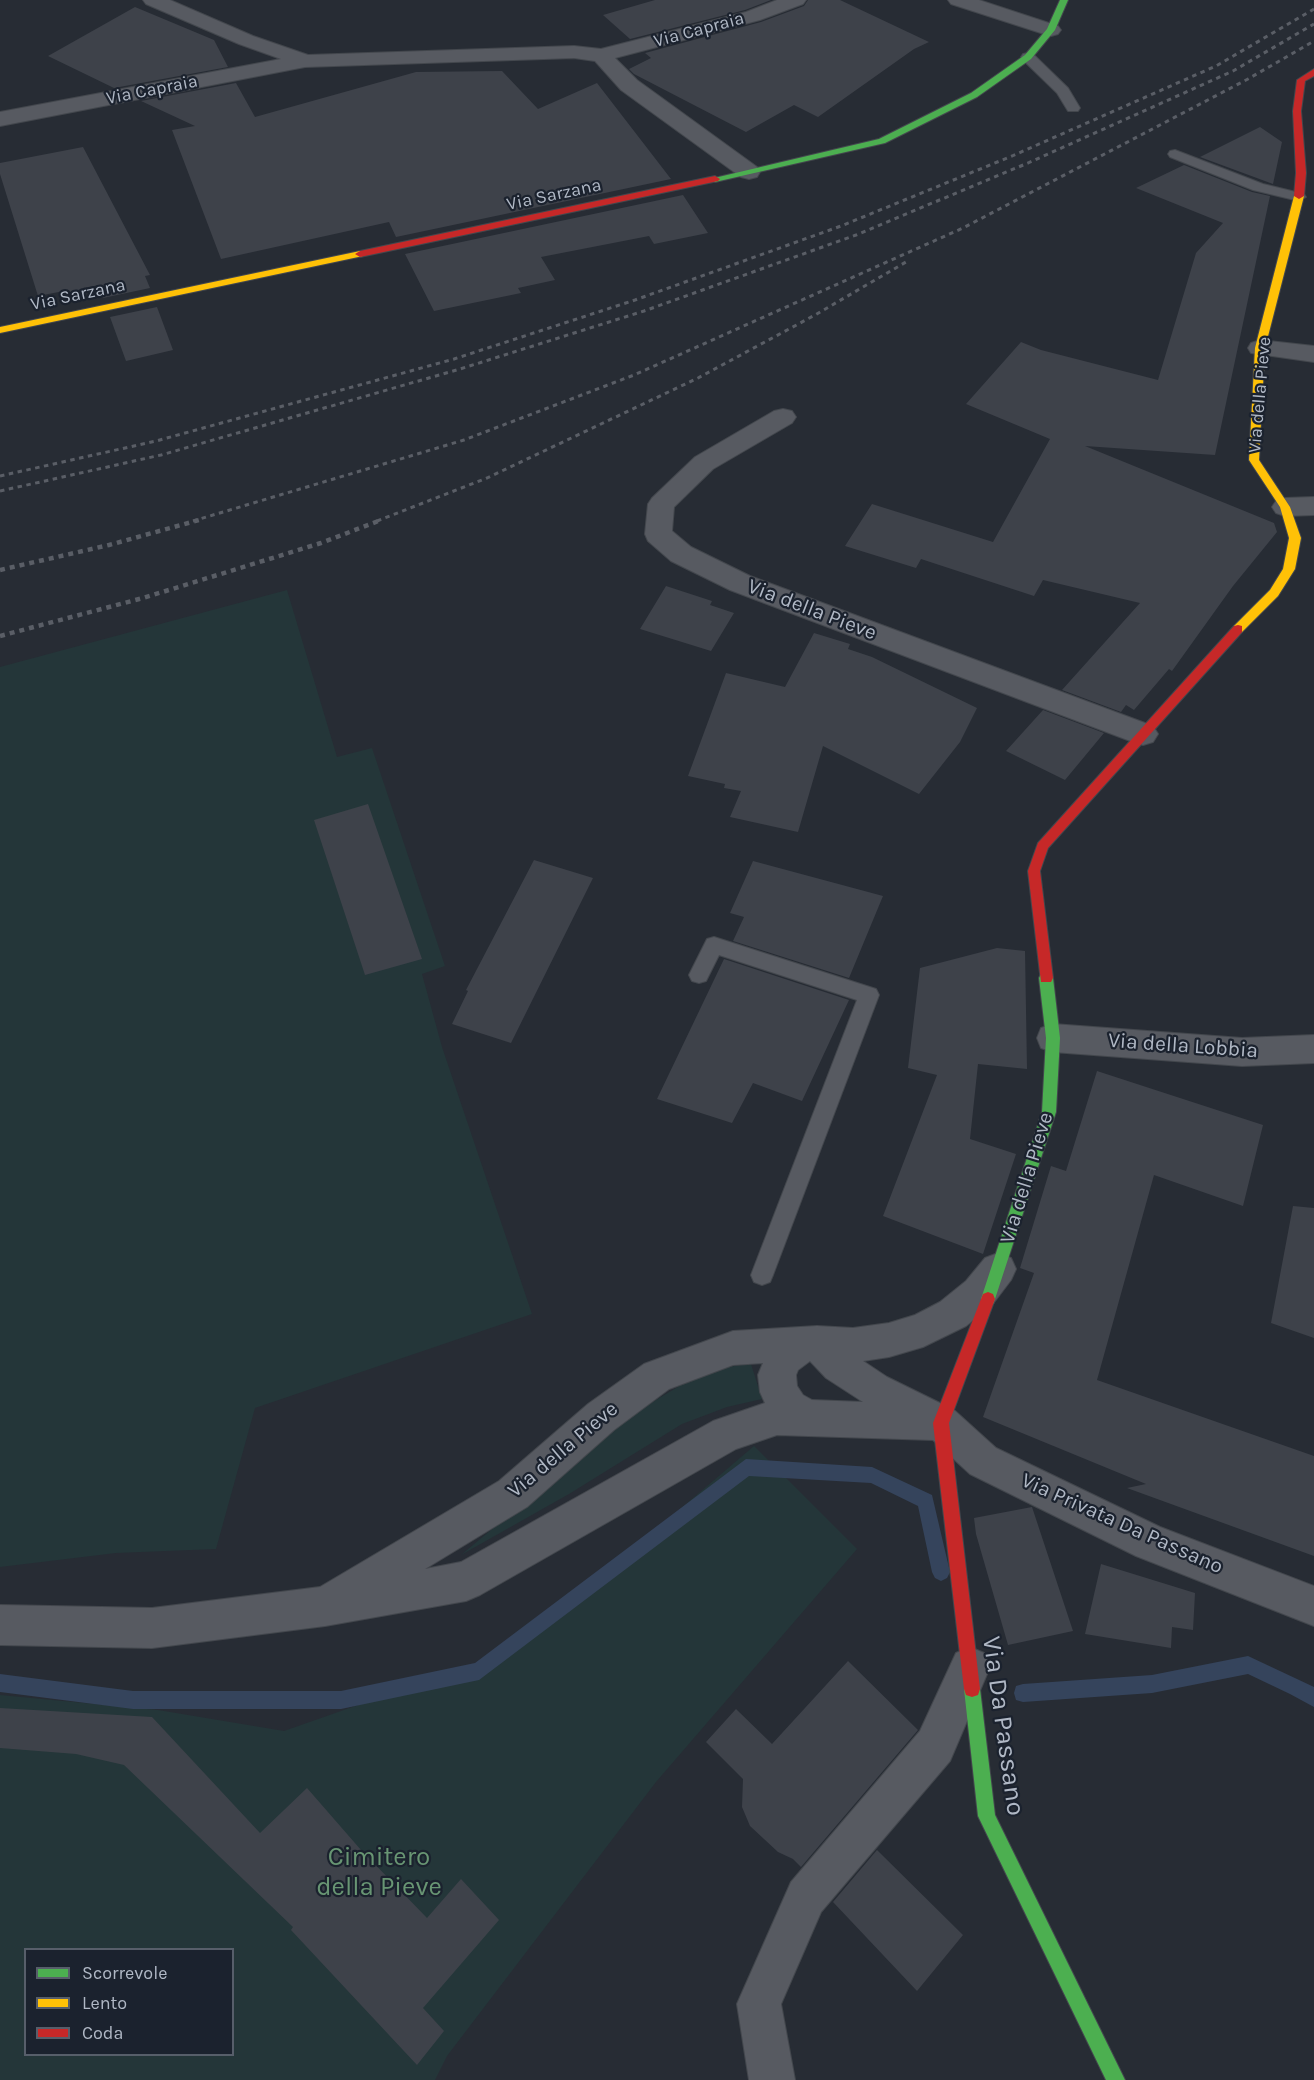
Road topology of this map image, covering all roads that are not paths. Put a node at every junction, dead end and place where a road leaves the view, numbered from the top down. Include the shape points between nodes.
1 (153, 0) edge
2 (733, 0) edge
3 (796, 0) edge
4 (958, 0) edge
5 (1064, 0) edge
6 (753, 16) junction
7 (1051, 30) junction
8 (601, 56) junction
9 (1028, 57) junction
10 (305, 61) junction
11 (1314, 72) edge
12 (1073, 108) dead end
13 (0, 119) edge
14 (1175, 154) dead end
15 (749, 172) junction
16 (1299, 196) junction
17 (0, 330) edge
18 (1260, 348) junction
19 (1314, 354) edge
20 (783, 417) dead end
21 (1314, 506) edge
22 (1285, 507) junction
23 (1143, 734) junction
24 (699, 975) dead end
25 (1053, 1038) junction
26 (1314, 1049) edge
27 (999, 1268) junction
28 (762, 1275) dead end
29 (817, 1343) junction
30 (806, 1417) junction
31 (941, 1423) junction
32 (325, 1606) junction
33 (1314, 1606) edge
34 (0, 1625) edge
35 (970, 1667) junction
36 (772, 2080) edge
37 (1116, 2080) edge

1 - 10 street, Via Capraia
2 - 6 street
3 - 6 street, Via Capraia
4 - 7 street
5 - 7 street, Via Sarzana
6 - 8 street, Via Capraia
7 - 9 street, Via Sarzana
8 - 10 street, Via Capraia via 574,52
8 - 15 street via 629,85
9 - 12 lane via 1063,91
9 - 15 street, Via Sarzana via 974,96 882,141
10 - 13 street, Via Capraia
11 - 16 street, Via della Pieve via 1301,80 1297,111
14 - 16 lane via 1258,187
15 - 17 street, Via Sarzana
16 - 18 street, Via della Pieve
18 - 19 street
18 - 22 street, Via della Pieve via 1254,460
20 - 23 street, Via della Pieve via 704,463 661,504 658,534 681,554 740,583
21 - 22 street
22 - 23 street, Via della Pieve via 1295,538 1289,569 1274,593
23 - 25 street, Via della Pieve via 1042,846 1034,871
24 - 28 lane via 714,945 869,995
25 - 26 street, Via della Lobbia via 1242,1052
25 - 27 street, Via della Pieve via 1049,1112
27 - 29 street, Via della Pieve via 953,1314 923,1330 853,1345
27 - 31 street, Via della Pieve
29 - 30 street, Via della Pieve via 798,1347 784,1358 777,1375 779,1392 790,1408
29 - 31 street via 839,1366 874,1389
29 - 32 street, Via della Pieve via 733,1348 657,1376 601,1418 513,1494
30 - 31 street, Via della Pieve
30 - 32 street, Via della Pieve via 777,1417 726,1434 466,1581
31 - 33 street, Via Privata Da Passano via 983,1461 1150,1542
31 - 35 street, Via Da Passano
32 - 34 street, Via della Pieve via 152,1628
35 - 36 street via 935,1746 806,1897 759,2004
35 - 37 street, Via Da Passano via 987,1816

